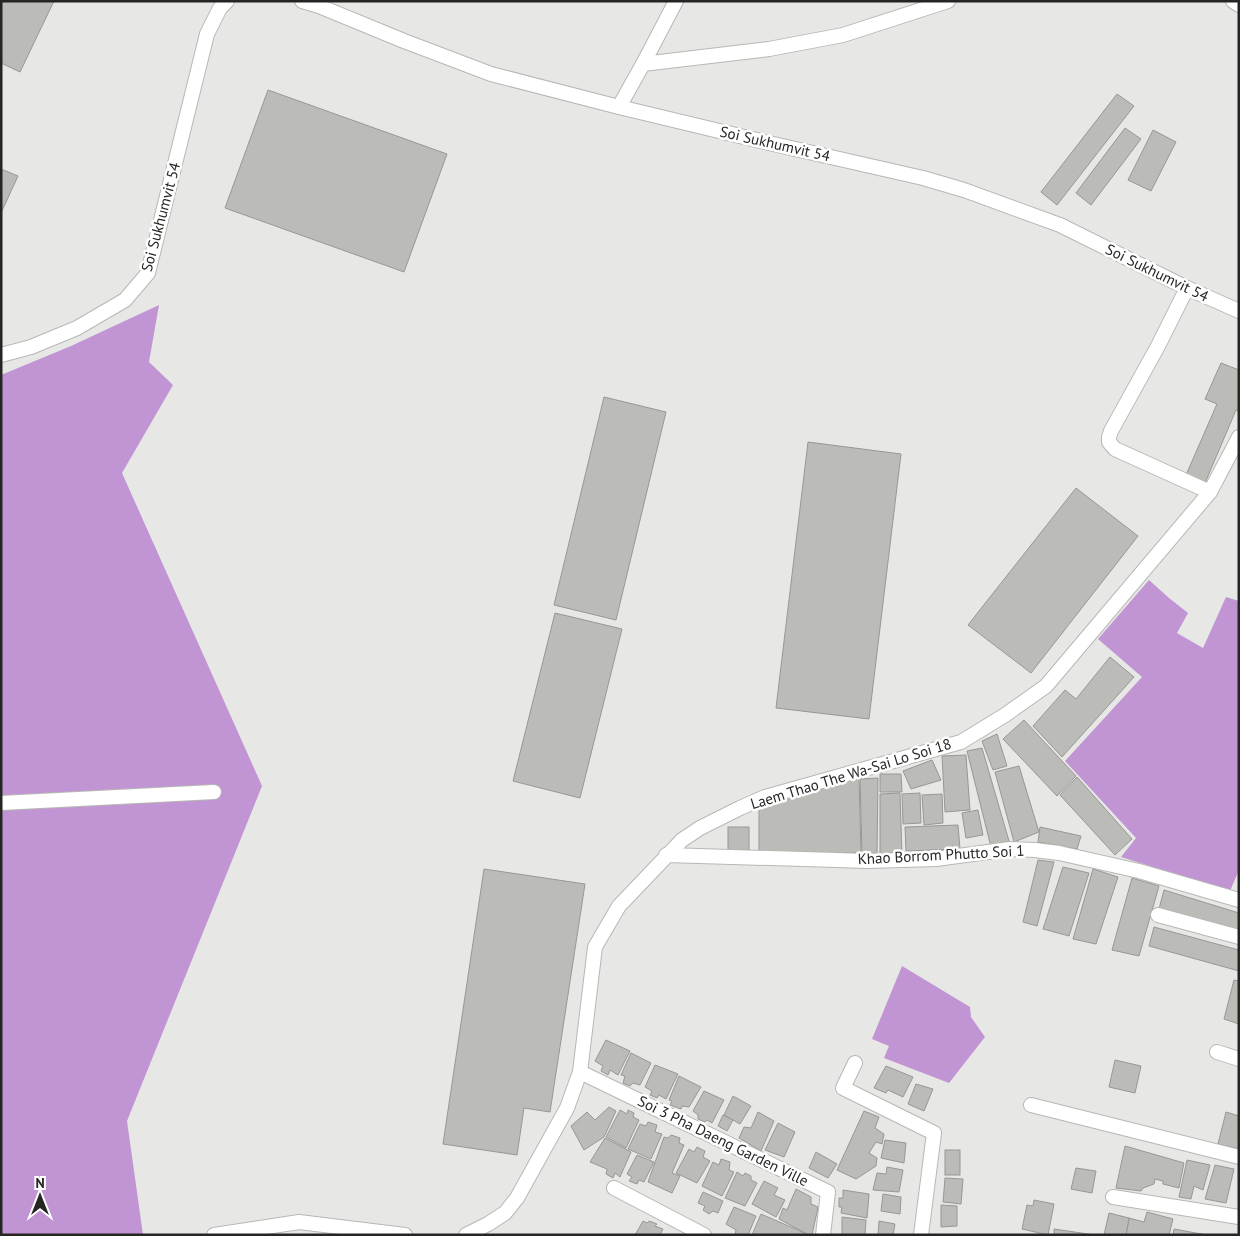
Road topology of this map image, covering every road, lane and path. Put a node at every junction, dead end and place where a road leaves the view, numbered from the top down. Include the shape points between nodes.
1 (227, 1) edge
2 (302, 1) edge
3 (676, 1) edge
4 (948, 1) edge
5 (1233, 1) edge
6 (1239, 5) edge
7 (643, 64) junction
8 (619, 107) junction
9 (1187, 288) junction
10 (1239, 311) edge
11 (6, 354) edge
12 (1, 366) edge
13 (1239, 438) edge
14 (1210, 492) junction
15 (214, 792) dead end
16 (1, 803) edge
17 (666, 855) junction
18 (1239, 900) edge
19 (1158, 915) dead end
20 (1239, 938) edge
21 (1217, 1052) dead end
22 (1239, 1059) edge
23 (855, 1063) dead end
24 (580, 1072) junction
25 (1031, 1105) dead end
26 (1239, 1157) edge
27 (614, 1188) dead end
28 (1113, 1197) dead end
29 (1239, 1216) edge
30 (214, 1235) edge
31 (405, 1235) edge
32 (466, 1235) edge
33 (704, 1235) edge
34 (823, 1235) edge
35 (921, 1235) edge

1 - 11 street, Soi Sukhumvit 54 via 207,34 148,274 125,300 77,328
2 - 8 street, Soi Sukhumvit 54 via 491,74
3 - 7 street
4 - 7 street via 843,35 770,49
5 - 6 street
7 - 8 street
8 - 9 street, Soi Sukhumvit 54 via 964,190 1060,225
9 - 10 street, Soi Sukhumvit 54
9 - 14 street via 1111,431 1109,442 1115,449
11 - 12 street
13 - 14 street, Laem Thao The Wa-Sai Lo Soi 18
14 - 17 street, Laem Thao The Wa-Sai Lo Soi 18 via 1046,686 1005,715 961,742 764,798 700,828
15 - 16 street
17 - 18 street, Khao Borrom Phutto Soi 1 via 868,861 936,859 1010,849 1035,850 1139,871
17 - 24 street, Laem Thao The Wa-Sai Lo Soi 18 via 619,906 596,947
19 - 20 street
21 - 22 street
23 - 35 street via 844,1088 934,1133
24 - 32 street, Laem Thao The Wa-Sai Lo Soi 18 via 567,1108 516,1198 505,1213
24 - 34 street, Soi 3 Pha Daeng Garden Ville via 828,1192
25 - 26 street
27 - 33 street
28 - 29 street
30 - 31 street via 299,1222

